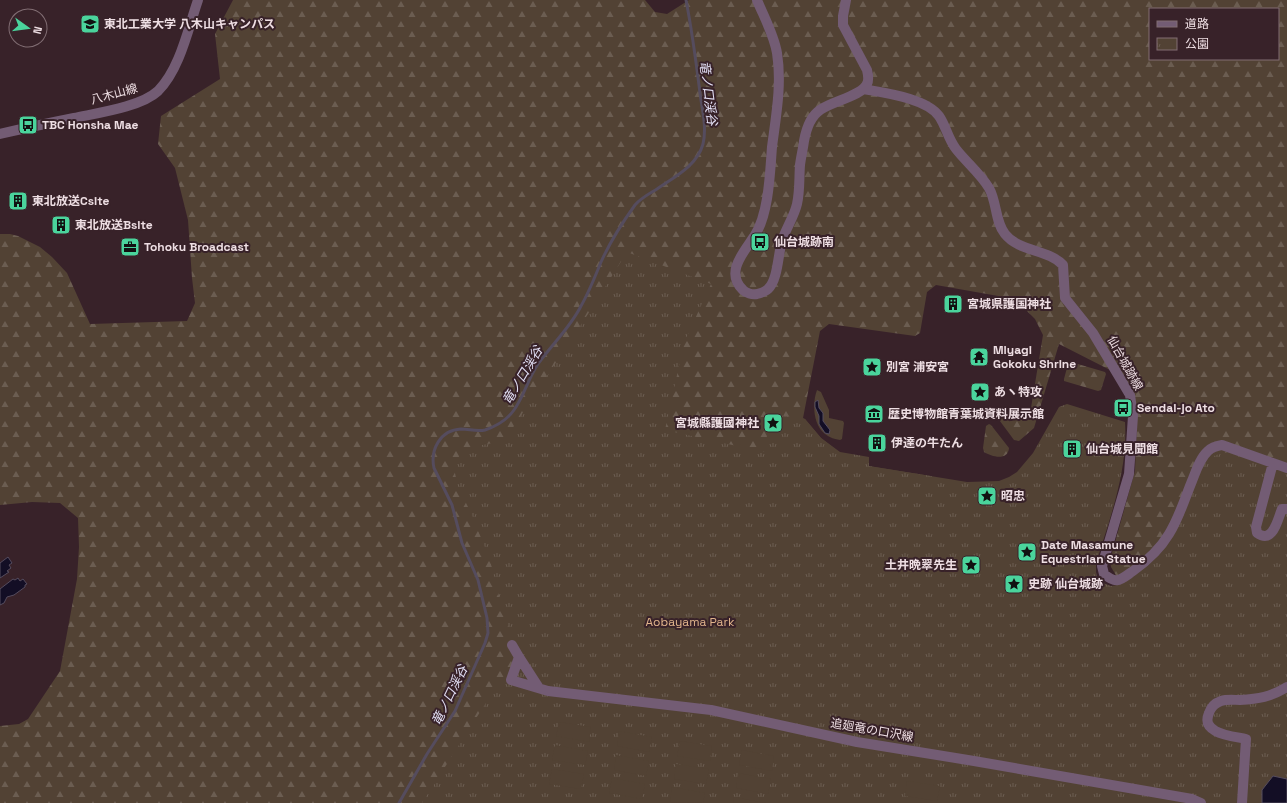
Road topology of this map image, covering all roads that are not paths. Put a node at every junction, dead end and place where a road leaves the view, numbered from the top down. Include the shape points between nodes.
1 (198, 0) edge
2 (757, 0) edge
3 (846, 0) edge
4 (863, 89) junction
5 (0, 134) edge
6 (1273, 463) junction
7 (1287, 468) edge
8 (1287, 508) edge
9 (512, 645) dead end
10 (519, 657) junction
11 (1287, 687) edge
12 (538, 688) junction
13 (1201, 803) edge
14 (1242, 803) edge

1 - 5 street, 八木山線 via 170,75 150,97 112,110
2 - 4 street via 777,52 779,81 763,219 757,233 739,259 734,274 736,282 746,292 764,292 771,285 782,240 797,202 800,165 811,120 819,110 858,94
3 - 4 street via 844,25 866,70 868,80
4 - 6 street, 仙台城跡線 via 894,94 934,110 955,148 990,190 1004,234 1014,242 1055,259 1063,266 1065,298 1093,334 1130,395 1133,416 1129,474 1102,566 1104,574 1117,581 1156,552 1170,534 1197,468 1208,450 1222,446
6 - 7 street, 仙台城跡線
6 - 8 street via 1256,527 1257,533 1261,536 1272,534 1282,509
9 - 10 street
10 - 12 street
10 - 12 street, 追廻竜の口沢線 via 511,680
11 - 14 street via 1257,700 1221,701 1212,706 1207,718 1209,726 1217,733 1246,739
12 - 13 street, 追廻竜の口沢線 via 711,710 857,742 1192,799

